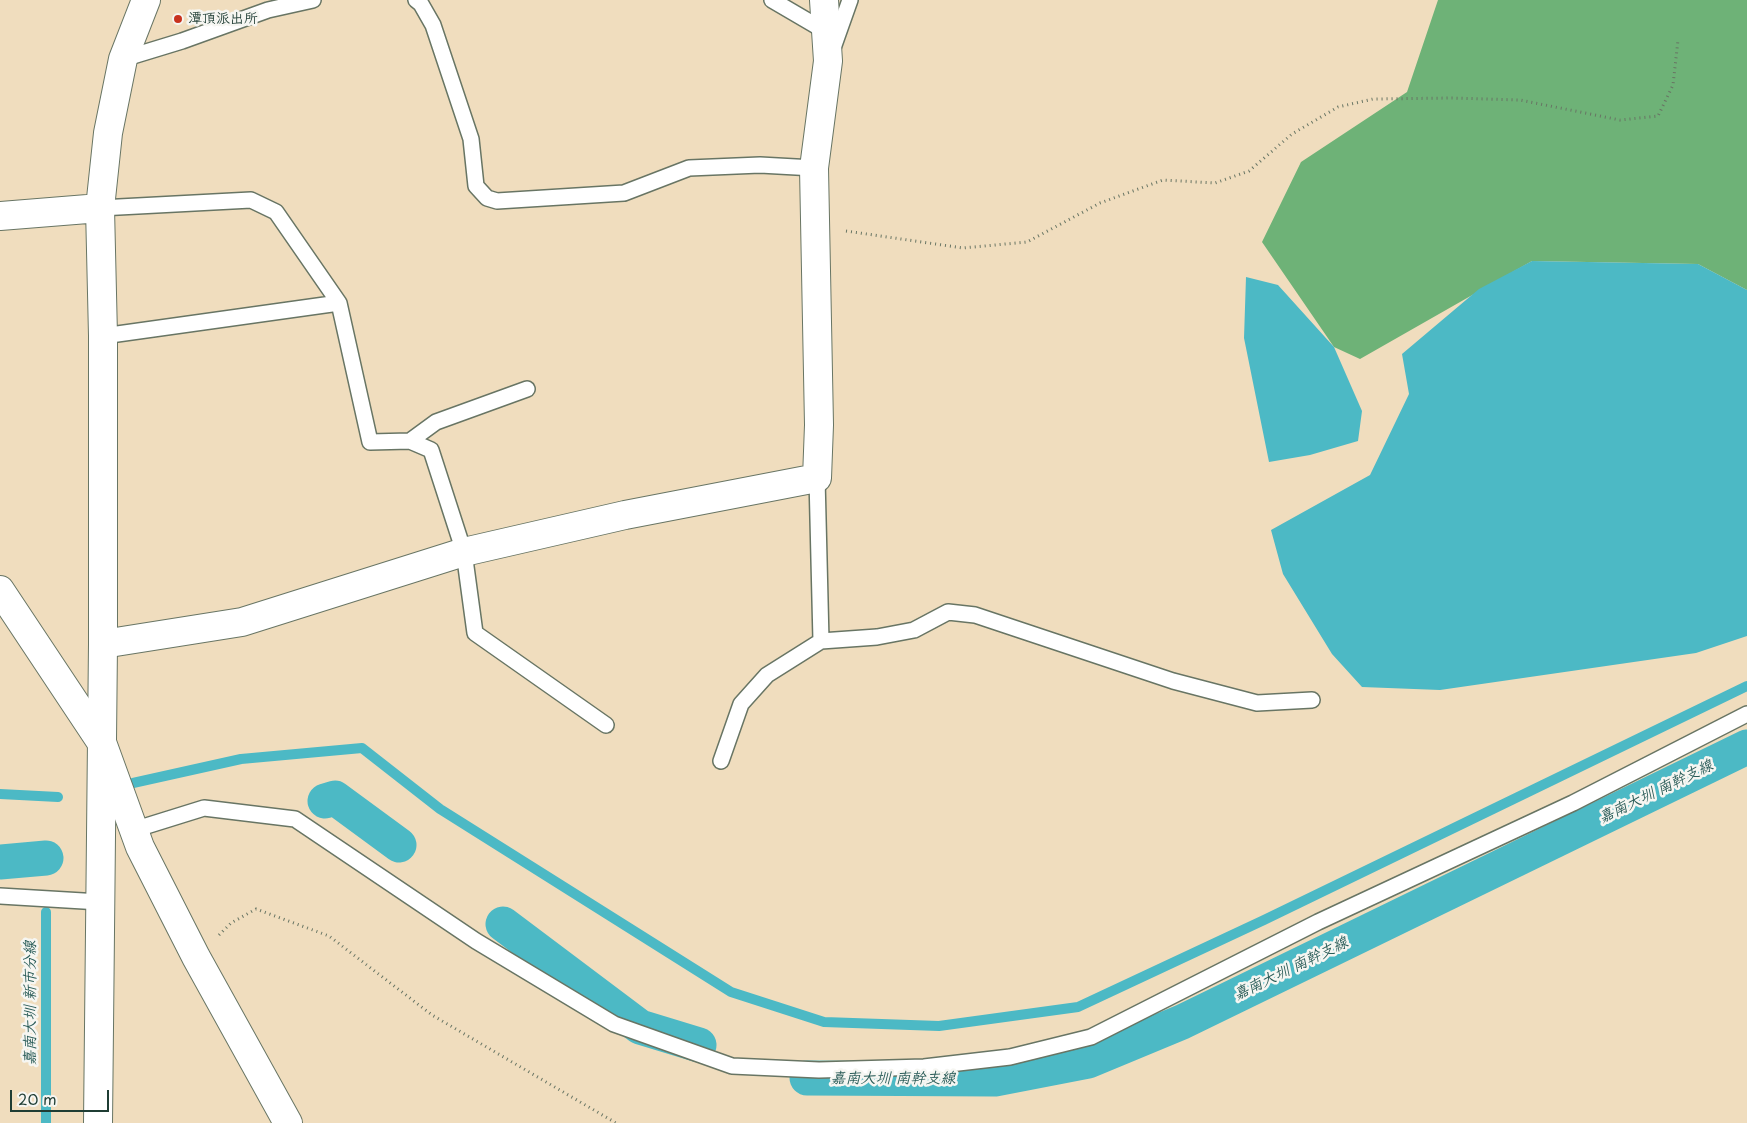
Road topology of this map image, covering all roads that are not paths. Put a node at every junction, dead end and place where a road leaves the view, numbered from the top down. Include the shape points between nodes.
1 (146, 0) edge
2 (313, 0) edge
3 (416, 0) edge
4 (772, 0) edge
5 (824, 0) edge
6 (850, 0) edge
7 (825, 31) junction
8 (123, 59) junction
9 (828, 61) junction
10 (814, 168) junction
11 (100, 208) junction
12 (0, 216) edge
13 (339, 303) junction
14 (103, 336) junction
15 (527, 389) dead end
16 (410, 441) junction
17 (817, 478) junction
18 (464, 552) junction
19 (0, 590) edge
20 (821, 641) junction
21 (103, 644) junction
22 (1312, 700) dead end
23 (1747, 714) edge
24 (606, 725) dead end
25 (103, 745) junction
26 (721, 761) dead end
27 (140, 847) junction
28 (0, 896) edge
29 (100, 902) junction
30 (98, 1123) edge
31 (288, 1123) edge

1 - 8 street
2 - 8 lane via 268,10
3 - 10 lane via 433,25 471,139 476,186 486,198 497,202 624,193 689,168 760,165
4 - 7 lane
5 - 7 street
6 - 9 lane
7 - 9 street
8 - 11 street via 108,132
9 - 10 street
10 - 17 street via 819,425
11 - 12 street
11 - 13 lane via 251,200 276,212
11 - 14 street
13 - 14 lane
13 - 16 lane via 370,442
14 - 21 street
15 - 16 lane via 436,422
16 - 18 lane via 431,450
17 - 18 street via 625,515
17 - 20 lane
18 - 21 street via 242,622
18 - 24 lane via 475,634
19 - 25 street
20 - 22 lane via 877,638 914,630 948,612 976,614 1173,680 1258,703
20 - 26 lane via 767,676 741,704
21 - 25 street
23 - 27 lane via 1573,803 1318,922 1091,1037 1010,1057 924,1068 819,1070 732,1066 614,1024 476,941 295,819 204,808 143,827
25 - 27 street
25 - 29 street
27 - 31 street via 196,957
28 - 29 lane
29 - 30 street

